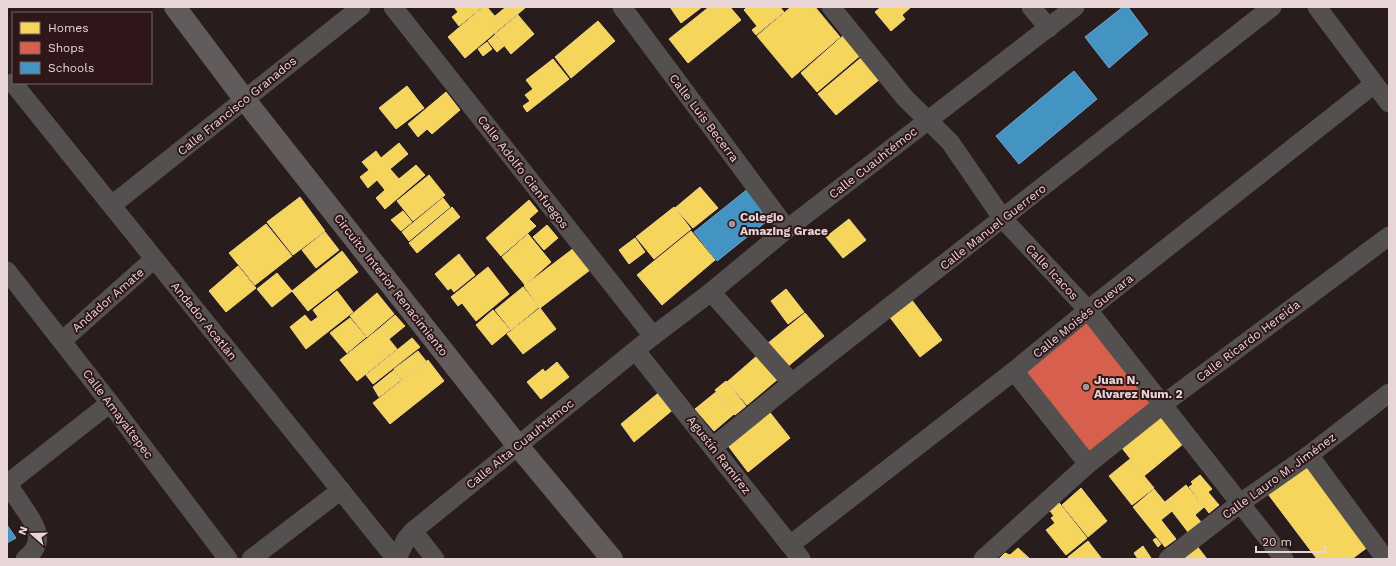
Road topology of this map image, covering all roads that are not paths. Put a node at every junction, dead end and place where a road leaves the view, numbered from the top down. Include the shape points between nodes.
1 (175, 7) edge
2 (361, 7) edge
3 (394, 7) edge
4 (622, 7) edge
5 (832, 7) edge
6 (1031, 7) edge
7 (1075, 7) edge
8 (1272, 7) edge
9 (1317, 7) edge
10 (1048, 28) junction
11 (14, 84) edge
12 (1374, 84) junction
13 (245, 100) junction
14 (1389, 103) edge
15 (928, 120) junction
16 (112, 205) junction
17 (1003, 219) junction
18 (787, 229) junction
19 (1389, 236) edge
20 (154, 259) junction
21 (7, 271) edge
22 (711, 292) junction
23 (1088, 310) junction
24 (653, 336) junction
25 (62, 340) junction
26 (636, 351) junction
27 (1014, 371) junction
28 (792, 383) junction
29 (1389, 392) edge
30 (110, 403) junction
31 (1162, 405) junction
32 (518, 446) junction
33 (713, 447) junction
34 (1309, 455) junction
35 (1088, 464) junction
36 (7, 484) edge
37 (341, 490) junction
38 (1239, 504) junction
39 (413, 531) junction
40 (795, 552) edge
41 (1381, 553) edge
42 (25, 559) edge
43 (228, 559) edge
44 (250, 559) edge
45 (396, 559) edge
46 (435, 559) edge
47 (612, 559) edge
48 (983, 559) edge
49 (1168, 559) edge
50 (1284, 559) edge

1 - 13 main road, Circuito Interior Renacimiento
2 - 13 street, Calle Francisco Granados
3 - 24 street, Calle Adolfo Cienfuegos
4 - 18 street, Calle Luis Becerra
5 - 15 street, Calle Icacos via 905,98
6 - 10 street
7 - 10 street, Calle Cuauhtémoc
8 - 17 street, Calle Manuel Guerrero
9 - 12 street
10 - 15 street, Calle Cuauhtémoc
11 - 16 street, Andador Acatlán
12 - 14 street
12 - 23 street, Calle Moisés Guevara
13 - 16 street, Calle Francisco Granados
13 - 32 main road, Circuito Interior Renacimiento
15 - 17 street, Calle Icacos via 950,142
15 - 18 street, Calle Cuauhtémoc
16 - 20 street, Andador Acatlán
17 - 23 street, Calle Icacos
17 - 28 street, Calle Manuel Guerrero
18 - 22 street, Calle Cuauhtémoc
19 - 31 street, Calle Ricardo Hereida
20 - 25 street, Andador Amate
20 - 37 street, Andador Acatlán
21 - 25 street, Calle Amayaltepec
22 - 24 street, Calle Cuauhtémoc
22 - 28 street
23 - 27 street, Calle Moisés Guevara
23 - 31 street, Calle Icacos
24 - 26 street, Calle Alta Cuauhtémoc
25 - 30 street, Calle Amayaltepec
26 - 32 street, Calle Alta Cuauhtémoc
26 - 33 street, Agustín Ramírez
27 - 35 street
27 - 40 street, Calle Moisés Guevara
28 - 33 street, Calle Manuel Guerrero
29 - 34 street, Calle Lauro M. Jiménez
30 - 36 street
30 - 43 street, Calle Amayaltepec
31 - 35 street, Calle Ricardo Hereida
31 - 38 street, Calle Icacos
32 - 39 street, Calle Alta Cuauhtémoc
32 - 47 main road, Circuito Interior Renacimiento
33 - 40 street, Agustín Ramírez
34 - 38 street, Calle Lauro M. Jiménez
34 - 41 street
35 - 48 street, Calle Ricardo Hereida
36 - 42 street via 35,524 38,540 32,554
37 - 44 street
37 - 45 street, Andador Acatlán
38 - 49 street, Calle Lauro M. Jiménez
38 - 50 street, Calle Icacos
39 - 45 street, Calle Alta Cuauhtémoc
39 - 46 street

